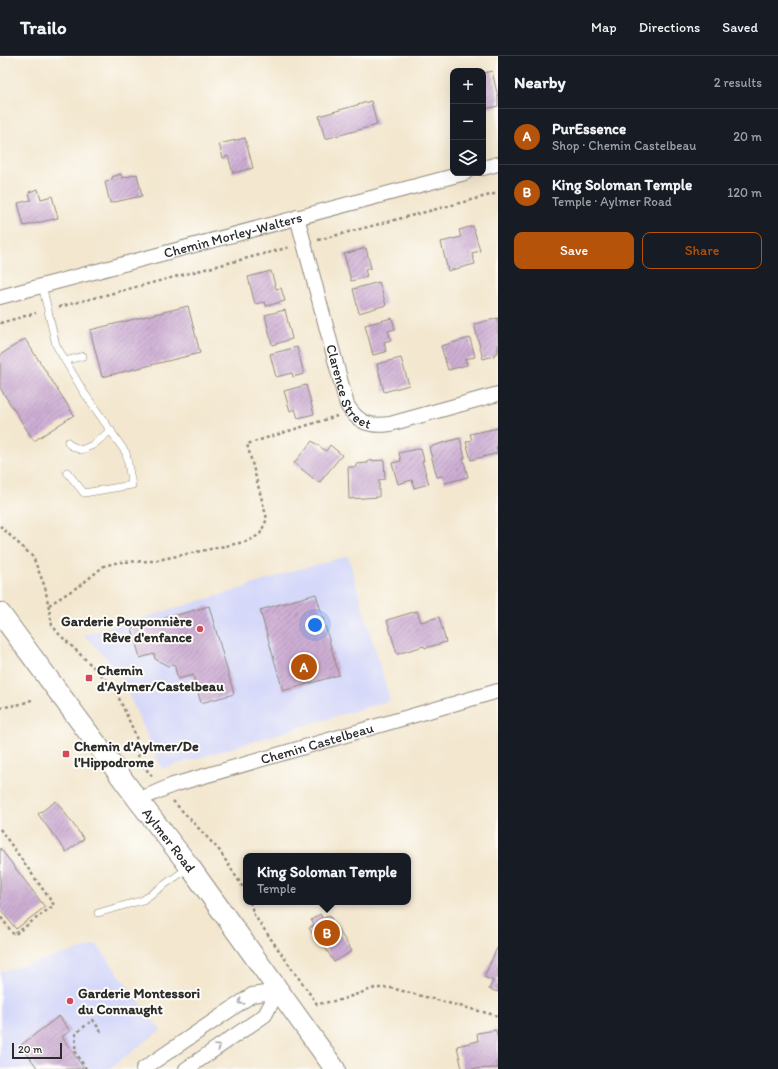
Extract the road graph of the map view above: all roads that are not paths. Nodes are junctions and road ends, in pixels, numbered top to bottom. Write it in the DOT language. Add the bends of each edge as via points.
graph roads {
  1 [pos="498,164"];
  2 [pos="486,167"];
  3 [pos="454,176"];
  4 [pos="297,217"];
  5 [pos="42,285"];
  6 [pos="0,296"];
  7 [pos="83,356"];
  8 [pos="65,361"];
  9 [pos="498,394"];
  10 [pos="111,430"];
  11 [pos="68,442"];
  12 [pos="67,472"];
  13 [pos="0,613"];
  14 [pos="498,691"];
  15 [pos="138,800"];
  16 [pos="190,867"];
  17 [pos="98,913"];
  18 [pos="278,991"];
  19 [pos="143,1069"];
  20 [pos="186,1069"];
  21 [pos="335,1069"];
  1 -- 2 [label="street"];
  3 -- 4 [label="street, Chemin Morley-Walters"];
  4 -- 5 [label="street, Chemin Morley-Walters"];
  4 -- 9 [label="street, Clarence Street" via="347,405 356,418 373,425 382,425"];
  5 -- 6 [label="street, Chemin Morley-Walters"];
  5 -- 8 [label="lane" via="56,345"];
  7 -- 8 [label="lane"];
  8 -- 10 [label="lane"];
  10 -- 11 [label="lane" via="93,445 81,450"];
  10 -- 12 [label="lane" via="126,453 132,485 84,493"];
  13 -- 15 [label="main road, Aylmer Road"];
  14 -- 15 [label="street, Chemin Castelbeau" via="173,785"];
  15 -- 16 [label="main road, Aylmer Road"];
  16 -- 17 [label="lane" via="143,900"];
  16 -- 18 [label="main road, Aylmer Road"];
  18 -- 19 [label="street, one-way" via="252,995"];
  20 -- 18 [label="street, one-way" via="266,1014"];
  18 -- 21 [label="main road, Aylmer Road"];
}
